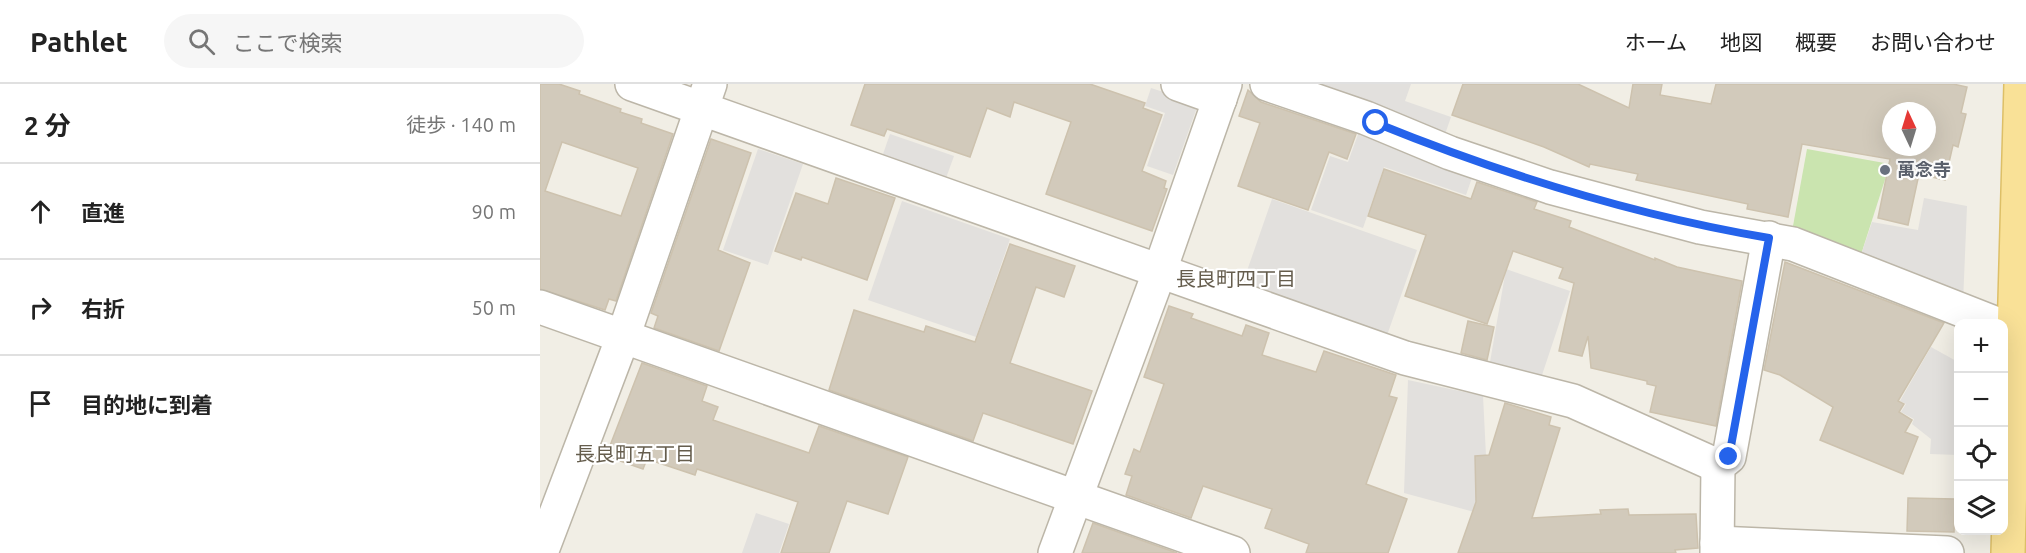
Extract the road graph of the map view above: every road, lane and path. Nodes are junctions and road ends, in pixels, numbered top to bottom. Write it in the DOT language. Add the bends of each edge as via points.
graph roads {
  1 [pos="632,84"];
  2 [pos="1178,84"];
  3 [pos="1267,84"];
  4 [pos="2021,84"];
  5 [pos="1223,91"];
  6 [pos="706,96"];
  7 [pos="1769,238"];
  8 [pos="1160,273"];
  9 [pos="540,307"];
  10 [pos="1985,319"];
  11 [pos="2006,319"];
  12 [pos="623,337"];
  13 [pos="2006,373"];
  14 [pos="1718,466"];
  15 [pos="1076,496"];
  16 [pos="1717,548"];
  17 [pos="541,553"];
  18 [pos="1055,553"];
  19 [pos="1233,553"];
  20 [pos="1947,553"];
  21 [pos="2008,553"];
  1 -- 6 [label="street"];
  2 -- 5 [label="street"];
  3 -- 7 [label="street" via="1550,187 1701,227"];
  4 -- 11 [label="main road"];
  5 -- 8 [label="street"];
  6 -- 8 [label="street"];
  6 -- 12 [label="street"];
  7 -- 10 [label="street"];
  7 -- 14 [label="street" via="1729,457"];
  8 -- 14 [label="street" via="1405,358 1573,401"];
  8 -- 15 [label="street"];
  9 -- 12 [label="street"];
  12 -- 15 [label="street"];
  12 -- 17 [label="street"];
  13 -- 21 [label="main road"];
  14 -- 16 [label="street"];
  15 -- 18 [label="street"];
  15 -- 19 [label="street"];
  16 -- 20 [label="street"];
}
